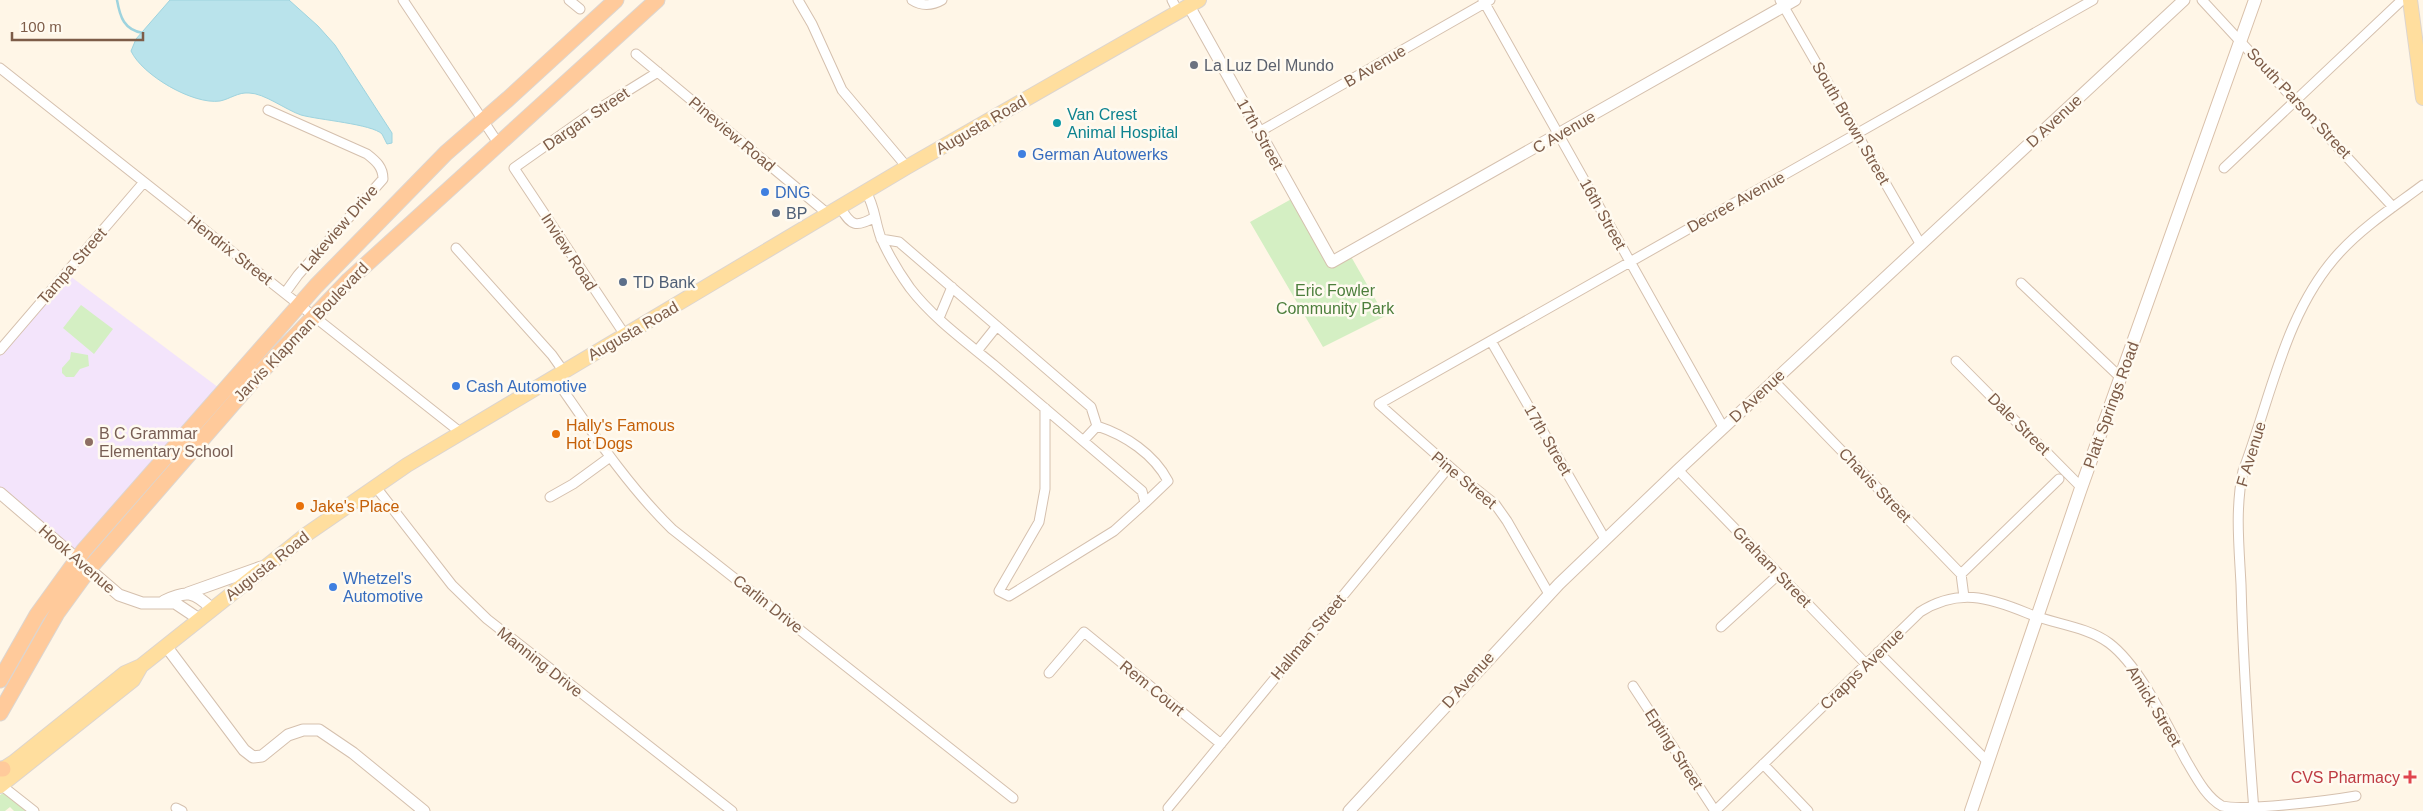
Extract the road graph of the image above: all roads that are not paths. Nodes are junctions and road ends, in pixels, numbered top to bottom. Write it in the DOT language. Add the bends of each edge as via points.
graph roads {
  1 [pos="403,0"];
  2 [pos="569,0"];
  3 [pos="616,0"];
  4 [pos="655,0"];
  5 [pos="798,0"];
  6 [pos="912,0"];
  7 [pos="942,0"];
  8 [pos="1795,0"];
  9 [pos="2093,0"];
  10 [pos="2184,0"];
  11 [pos="2202,0"];
  12 [pos="2255,0"];
  13 [pos="2402,0"];
  14 [pos="2410,0"];
  15 [pos="1486,1"];
  16 [pos="1782,3"];
  17 [pos="1185,5"];
  18 [pos="580,9"];
  19 [pos="2241,40"];
  20 [pos="636,54"];
  21 [pos="0,68"];
  22 [pos="658,72"];
  23 [pos="2423,98"];
  24 [pos="2296,99"];
  25 [pos="268,110"];
  26 [pos="483,121"];
  27 [pos="1259,132"];
  28 [pos="1857,134"];
  29 [pos="1559,135"];
  30 [pos="498,143"];
  31 [pos="907,167"];
  32 [pos="514,168"];
  33 [pos="2224,168"];
  34 [pos="144,182"];
  35 [pos="2423,185"];
  36 [pos="866,192"];
  37 [pos="2394,207"];
  38 [pos="834,211"];
  39 [pos="875,217"];
  40 [pos="881,239"];
  41 [pos="1921,245"];
  42 [pos="456,248"];
  43 [pos="1332,262"];
  44 [pos="1630,262"];
  45 [pos="2021,284"];
  46 [pos="952,287"];
  47 [pos="285,293"];
  48 [pos="300,305"];
  49 [pos="314,316"];
  50 [pos="939,318"];
  51 [pos="996,326"];
  52 [pos="625,335"];
  53 [pos="1492,341"];
  54 [pos="0,350"];
  55 [pos="977,351"];
  56 [pos="1956,361"];
  57 [pos="559,375"];
  58 [pos="2121,378"];
  59 [pos="1774,380"];
  60 [pos="1378,404"];
  61 [pos="1044,408"];
  62 [pos="1097,426"];
  63 [pos="1723,427"];
  64 [pos="460,432"];
  65 [pos="1083,442"];
  66 [pos="610,456"];
  67 [pos="1449,467"];
  68 [pos="1678,470"];
  69 [pos="2059,479"];
  70 [pos="375,486"];
  71 [pos="2081,487"];
  72 [pos="0,493"];
  73 [pos="550,497"];
  74 [pos="1145,503"];
  75 [pos="1605,539"];
  76 [pos="77,559"];
  77 [pos="272,563"];
  78 [pos="89,569"];
  79 [pos="1778,574"];
  80 [pos="1961,574"];
  81 [pos="188,593"];
  82 [pos="1549,594"];
  83 [pos="1964,597"];
  84 [pos="164,602"];
  85 [pos="212,609"];
  86 [pos="2036,617"];
  87 [pos="198,619"];
  88 [pos="1721,627"];
  89 [pos="166,646"];
  90 [pos="1878,652"];
  91 [pos="1866,664"];
  92 [pos="141,666"];
  93 [pos="1049,673"];
  94 [pos="0,680"];
  95 [pos="1633,686"];
  96 [pos="0,713"];
  97 [pos="1220,744"];
  98 [pos="1987,761"];
  99 [pos="1763,764"];
  100 [pos="1,769"];
  101 [pos="0,785"];
  102 [pos="2356,796"];
  103 [pos="1014,798"];
  104 [pos="1168,808"];
  105 [pos="34,811"];
  106 [pos="424,811"];
  107 [pos="732,811"];
  108 [pos="1349,811"];
  109 [pos="1715,811"];
  110 [pos="1808,811"];
  111 [pos="1971,811"];
  112 [pos="2254,811"];
  1 -- 26 [label="street"];
  2 -- 18 [label="street"];
  3 -- 26 [label="highway, Jarvis Klapman Boulevard"];
  4 -- 30 [label="highway, Jarvis Klapman Boulevard"];
  5 -- 31 [label="street" via="842,90"];
  6 -- 7 [label="street" via="923,5"];
  8 -- 16 [label="street, C Avenue"];
  9 -- 28 [label="street, Decree Avenue"];
  10 -- 41 [label="street, D Avenue"];
  11 -- 19 [label="street, South Parson Street"];
  12 -- 19 [label="main road, Platt Springs Road"];
  13 -- 24 [label="street"];
  14 -- 23 [label="main road"];
  15 -- 27 [label="street, B Avenue"];
  15 -- 29 [label="street, 16th Street"];
  16 -- 28 [label="street, South Brown Street"];
  16 -- 29 [label="street, C Avenue"];
  17 -- 27 [label="street, 17th Street"];
  17 -- 31 [label="main road, Augusta Road"];
  19 -- 24 [label="street, South Parson Street"];
  19 -- 58 [label="main road, Platt Springs Road"];
  20 -- 22 [label="street, Pineview Road"];
  21 -- 34 [label="street, Hendrix Street"];
  22 -- 32 [label="street, Dargan Street"];
  22 -- 38 [label="street, Pineview Road"];
  24 -- 33 [label="street"];
  24 -- 37 [label="street, South Parson Street"];
  25 -- 47 [label="street, Lakeview Drive" via="367,154 383,172 383,179"];
  26 -- 30 [label="street"];
  26 -- 48 [label="highway, Jarvis Klapman Boulevard" via="421,176"];
  27 -- 43 [label="street, 17th Street"];
  28 -- 41 [label="street, South Brown Street"];
  28 -- 44 [label="street, Decree Avenue"];
  29 -- 43 [label="street, C Avenue"];
  29 -- 44 [label="street, 16th Street"];
  30 -- 49 [label="highway, Jarvis Klapman Boulevard"];
  31 -- 36 [label="main road, Augusta Road"];
  32 -- 52 [label="street, Inview Road"];
  34 -- 47 [label="street, Hendrix Street"];
  34 -- 54 [label="street, Tampa Street"];
  35 -- 37 [label="street, F Avenue"];
  36 -- 38 [label="main road, Augusta Road"];
  36 -- 39 [label="street"];
  37 -- 112 [label="street, F Avenue" via="2340,252 2308,297 2281,361 2243,471 2238,551"];
  38 -- 39 [label="street, Pineview Road" via="855,224"];
  38 -- 52 [label="main road, Augusta Road"];
  39 -- 40 [label="street"];
  40 -- 46 [label="street" via="899,242"];
  40 -- 50 [label="street" via="909,287"];
  41 -- 59 [label="street, D Avenue"];
  42 -- 57 [label="street" via="552,355"];
  44 -- 53 [label="street, Decree Avenue"];
  44 -- 63 [label="street, 16th Street"];
  45 -- 58 [label="street"];
  46 -- 50 [label="street"];
  46 -- 51 [label="street"];
  47 -- 48 [label="street, Hendrix Street"];
  48 -- 49 [label="street, Hendrix Street"];
  48 -- 76 [label="highway, Jarvis Klapman Boulevard"];
  49 -- 64 [label="street, Hendrix Street"];
  49 -- 78 [label="highway, Jarvis Klapman Boulevard" via="247,386"];
  50 -- 55 [label="street"];
  51 -- 55 [label="street"];
  51 -- 62 [label="street" via="1091,407"];
  52 -- 57 [label="main road, Augusta Road"];
  53 -- 60 [label="street, Decree Avenue"];
  53 -- 75 [label="street, 17th Street"];
  55 -- 61 [label="street"];
  56 -- 71 [label="street, Dale Street"];
  57 -- 64 [label="main road, Augusta Road"];
  57 -- 66 [label="street, Carlin Drive"];
  58 -- 71 [label="main road, Platt Springs Road"];
  59 -- 63 [label="street, D Avenue"];
  59 -- 80 [label="street, Chavis Street"];
  60 -- 67 [label="street, Pine Street"];
  61 -- 65 [label="street"];
  61 -- 74 [label="street" via="1045,489 1039,522 998,591 1009,596 1018,591 1114,531"];
  62 -- 65 [label="street"];
  62 -- 74 [label="street" via="1112,430 1135,444 1162,470 1168,481"];
  63 -- 68 [label="street, D Avenue"];
  64 -- 70 [label="main road, Augusta Road"];
  65 -- 74 [label="street" via="1142,491"];
  66 -- 73 [label="street"];
  66 -- 103 [label="street, Carlin Drive" via="648,505 672,529"];
  67 -- 82 [label="street, Pine Street" via="1502,512"];
  67 -- 97 [label="street, Hallman Street"];
  68 -- 75 [label="street, D Avenue"];
  68 -- 79 [label="street, Graham Street"];
  69 -- 80 [label="street"];
  70 -- 77 [label="main road, Augusta Road"];
  70 -- 107 [label="street, Manning Drive" via="452,585 487,619"];
  71 -- 86 [label="main road, Platt Springs Road"];
  72 -- 76 [label="street, Hook Avenue"];
  75 -- 82 [label="street, D Avenue"];
  76 -- 78 [label="street, Hook Avenue"];
  76 -- 94 [label="highway, Jarvis Klapman Boulevard" via="37,615"];
  77 -- 81 [label="street, Hook Avenue"];
  77 -- 85 [label="main road, Augusta Road"];
  78 -- 84 [label="street, Hook Avenue" via="126,599 142,603"];
  78 -- 96 [label="highway, Jarvis Klapman Boulevard" via="57,613"];
  79 -- 88 [label="street"];
  79 -- 91 [label="street, Graham Street"];
  80 -- 83 [label="street"];
  81 -- 84 [label="street, Hook Avenue"];
  81 -- 85 [label="street" via="199,597"];
  82 -- 108 [label="street, D Avenue"];
  83 -- 86 [label="street, Crapps Avenue" via="2001,602"];
  83 -- 90 [label="street, Crapps Avenue" via="1940,601 1920,612"];
  84 -- 87 [label="street, Hook Avenue" via="180,605"];
  85 -- 87 [label="main road, Augusta Road"];
  86 -- 98 [label="main road, Platt Springs Road"];
  86 -- 112 [label="street, Amick Street" via="2096,636 2118,650 2140,678 2207,792 2222,806"];
  87 -- 89 [label="main road, Augusta Road"];
  89 -- 92 [label="main road, Augusta Road"];
  89 -- 106 [label="street" via="244,750 253,757 262,756 288,735 303,730 319,730 353,753"];
  90 -- 91 [label="street, Crapps Avenue"];
  90 -- 98 [label="street"];
  91 -- 99 [label="street, Crapps Avenue"];
  92 -- 100 [label="main road, Augusta Road" via="126,673"];
  92 -- 101 [label="main road, Augusta Road" via="133,680"];
  93 -- 97 [label="street, Rem Court" via="1084,632"];
  95 -- 109 [label="street, Epting Street"];
  97 -- 104 [label="street, Hallman Street"];
  98 -- 111 [label="main road, Platt Springs Road"];
  99 -- 109 [label="street, Crapps Avenue"];
  99 -- 110 [label="street"];
  101 -- 105 [label="street"];
  102 -- 112 [label="street, Amick Street"];
}
